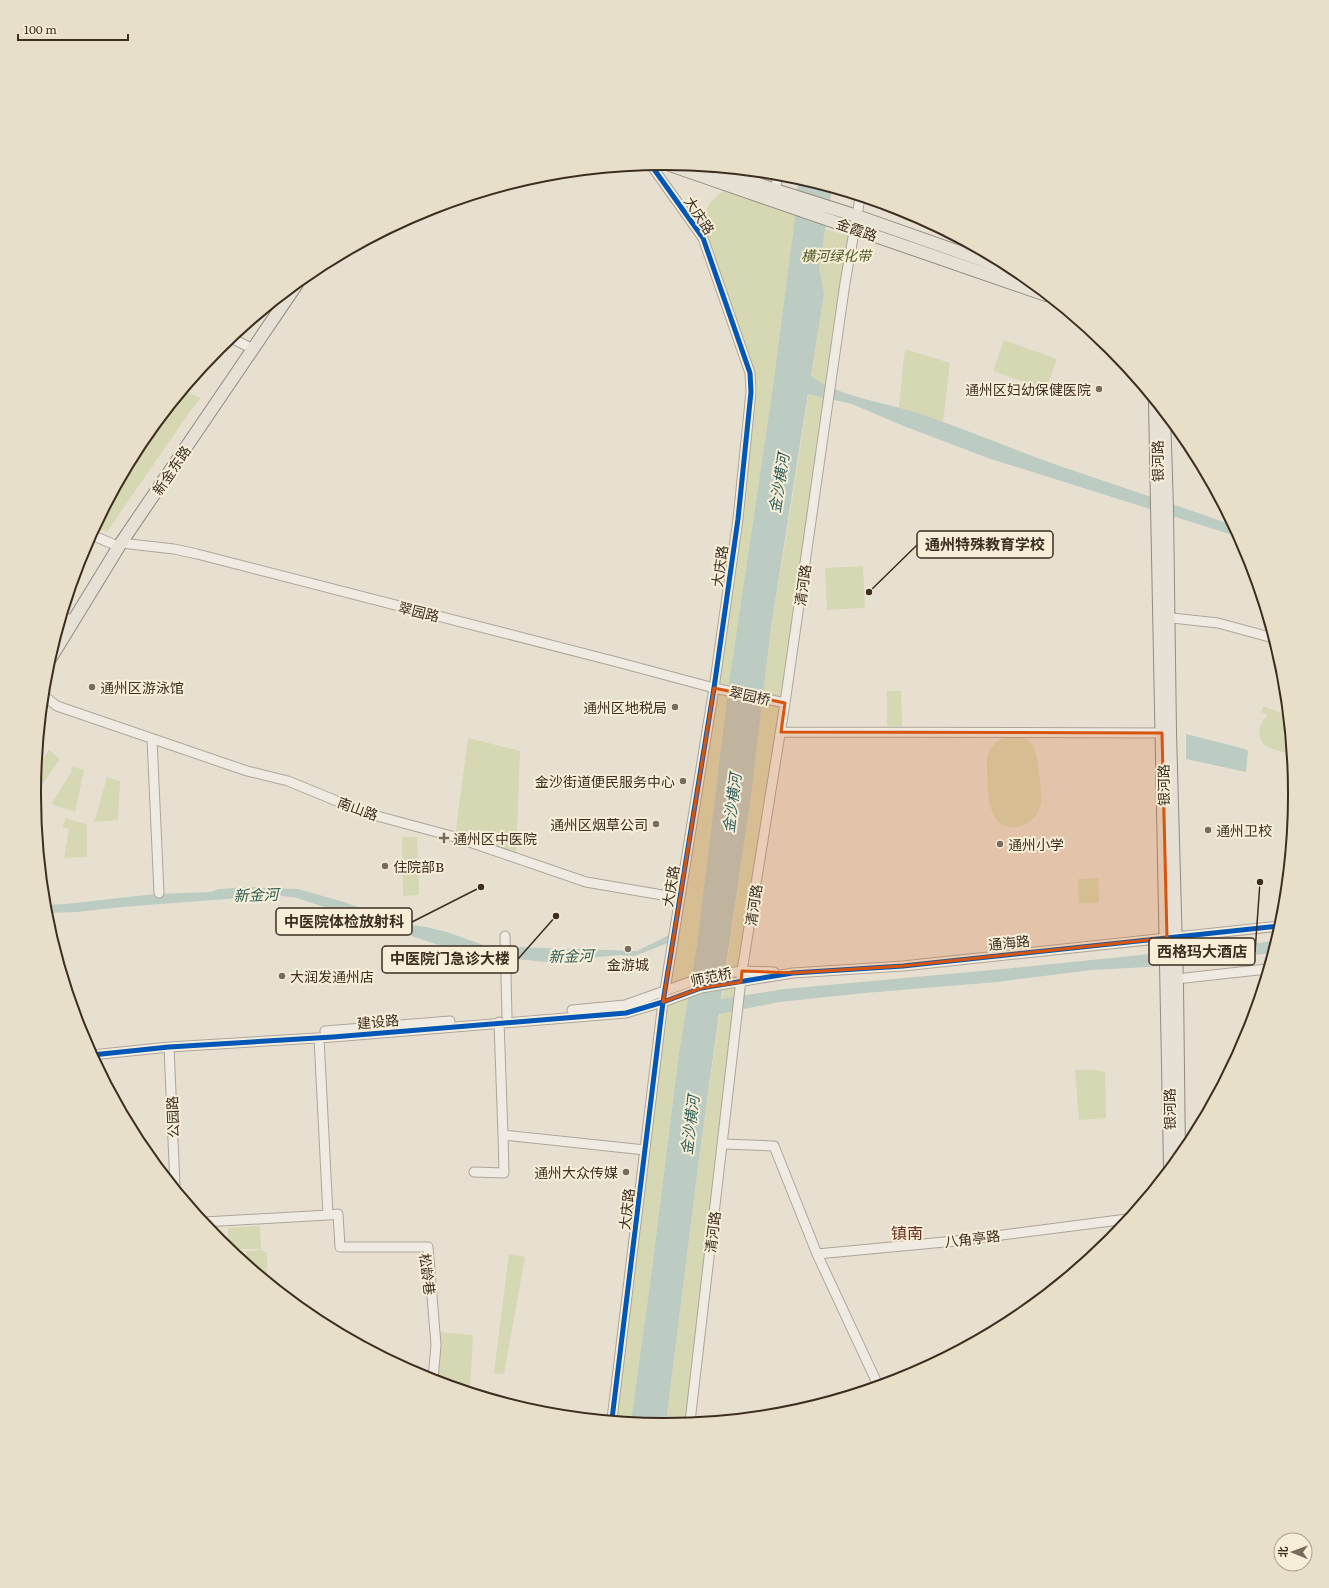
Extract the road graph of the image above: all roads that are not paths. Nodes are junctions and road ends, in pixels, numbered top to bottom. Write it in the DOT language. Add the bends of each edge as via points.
graph roads {
  1 [pos="655,170"];
  2 [pos="691,171"];
  3 [pos="733,175"];
  4 [pos="777,181"];
  5 [pos="775,190"];
  6 [pos="791,202"];
  7 [pos="859,202"];
  8 [pos="856,222"];
  9 [pos="994,265"];
  10 [pos="1029,288"];
  11 [pos="287,298"];
  12 [pos="275,307"];
  13 [pos="237,341"];
  14 [pos="250,348"];
  15 [pos="1156,411"];
  16 [pos="1164,421"];
  17 [pos="96,537"];
  18 [pos="118,544"];
  19 [pos="1164,618"];
  20 [pos="68,619"];
  21 [pos="63,631"];
  22 [pos="1268,637"];
  23 [pos="714,688"];
  24 [pos="48,699"];
  25 [pos="785,703"];
  26 [pos="781,732"];
  27 [pos="1166,733"];
  28 [pos="152,739"];
  29 [pos="159,893"];
  30 [pos="680,898"];
  31 [pos="1274,927"];
  32 [pos="1171,938"];
  33 [pos="506,940"];
  34 [pos="1262,970"];
  35 [pos="742,971"];
  36 [pos="793,973"];
  37 [pos="741,982"];
  38 [pos="1174,983"];
  39 [pos="665,992"];
  40 [pos="663,1002"];
  41 [pos="507,1016"];
  42 [pos="499,1022"];
  43 [pos="319,1038"];
  44 [pos="169,1047"];
  45 [pos="96,1049"];
  46 [pos="98,1054"];
  47 [pos="503,1135"];
  48 [pos="722,1144"];
  49 [pos="1179,1146"];
  50 [pos="645,1150"];
  51 [pos="1170,1158"];
  52 [pos="474,1172"];
  53 [pos="175,1180"];
  54 [pos="328,1214"];
  55 [pos="1119,1220"];
  56 [pos="211,1222"];
  57 [pos="817,1254"];
  58 [pos="434,1373"];
  59 [pos="876,1380"];
  60 [pos="613,1415"];
  61 [pos="691,1417"];
  1 -- 23 [label="street, 大庆路" via="703,238 750,373 751,392 739,511"];
  2 -- 6 [label="main road, 金霞路"];
  3 -- 5 [label="main road, 金霞路"];
  4 -- 5 [label="street"];
  5 -- 6 [label="main road, 金霞路"];
  6 -- 8 [label="main road, 金霞路"];
  7 -- 8 [label="street, 清河路"];
  8 -- 9 [label="main road, 金霞路"];
  8 -- 10 [label="main road, 金霞路"];
  8 -- 25 [label="street, 清河路"];
  11 -- 14 [label="main road, 新金东路"];
  12 -- 14 [label="main road, 新金东路"];
  13 -- 14 [label="street"];
  14 -- 18 [label="main road, 新金东路"];
  15 -- 19 [label="main road, 银河路"];
  16 -- 19 [label="main road, 银河路"];
  17 -- 18 [label="street, 翠园路"];
  18 -- 20 [label="main road, 新金东路"];
  18 -- 23 [label="street, 翠园路" via="174,549 197,554"];
  19 -- 22 [label="street" via="1218,623"];
  19 -- 27 [label="main road, 银河路"];
  20 -- 21 [label="main road, 新金东路"];
  23 -- 25 [label="street, 翠园桥"];
  23 -- 30 [label="street, 大庆路"];
  24 -- 28 [label="street, 南山路" via="57,706"];
  25 -- 26 [label="street, 清河路"];
  26 -- 27 [label="street"];
  26 -- 35 [label="street, 清河路"];
  27 -- 32 [label="main road, 银河路"];
  28 -- 29 [label="street"];
  28 -- 30 [label="street, 南山路" via="247,771 288,781 366,813 455,837 586,882"];
  30 -- 39 [label="street, 大庆路"];
  31 -- 32 [label="street, 通海路"];
  32 -- 36 [label="street, 通海路" via="903,966"];
  32 -- 38 [label="main road, 银河路"];
  33 -- 41 [label="street"];
  34 -- 38 [label="street"];
  35 -- 36 [label="street, 通海路"];
  35 -- 37 [label="street, 清河路"];
  35 -- 39 [label="street, 师范桥" via="707,976"];
  36 -- 37 [label="street, 通海路"];
  37 -- 40 [label="street, 师范桥" via="701,988"];
  37 -- 48 [label="street, 清河路"];
  38 -- 49 [label="main road, 银河路"];
  38 -- 51 [label="main road, 银河路"];
  39 -- 40 [label="street, 大庆路"];
  39 -- 41 [label="street, 建设路" via="625,1005"];
  40 -- 42 [label="street, 建设路" via="626,1013"];
  40 -- 50 [label="street, 大庆路"];
  41 -- 45 [label="street, 建设路"];
  42 -- 43 [label="street, 建设路"];
  42 -- 47 [label="street"];
  43 -- 44 [label="street, 建设路"];
  43 -- 54 [label="street"];
  44 -- 46 [label="street, 建设路"];
  44 -- 53 [label="street, 公园路"];
  47 -- 50 [label="street"];
  47 -- 52 [label="street" via="504,1173"];
  48 -- 57 [label="street" via="774,1146"];
  48 -- 61 [label="street, 清河路"];
  50 -- 60 [label="street, 大庆路"];
  54 -- 56 [label="street"];
  54 -- 58 [label="street, 松龄巷" via="338,1214 340,1247 428,1247 436,1345"];
  55 -- 57 [label="street, 八角亭路"];
  57 -- 59 [label="street"];
}
